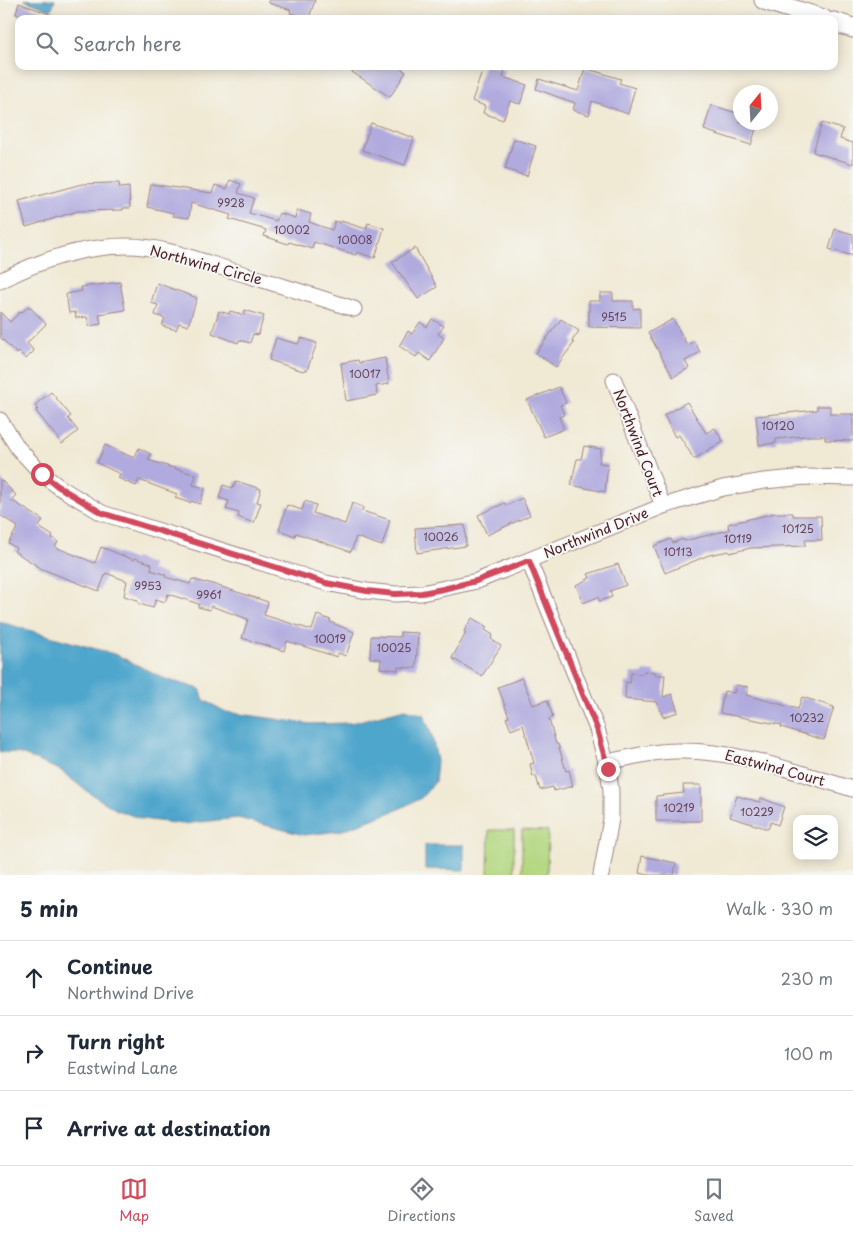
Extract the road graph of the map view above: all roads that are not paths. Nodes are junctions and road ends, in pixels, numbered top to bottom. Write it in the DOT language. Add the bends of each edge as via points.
graph roads {
  1 [pos="764,0"];
  2 [pos="811,15"];
  3 [pos="838,23"];
  4 [pos="853,28"];
  5 [pos="0,281"];
  6 [pos="354,309"];
  7 [pos="614,380"];
  8 [pos="0,420"];
  9 [pos="853,478"];
  10 [pos="663,506"];
  11 [pos="529,561"];
  12 [pos="607,762"];
  13 [pos="853,790"];
  14 [pos="601,875"];
  1 -- 2 [label="main road"];
  3 -- 4 [label="main road"];
  5 -- 6 [label="street, Northwind Circle" via="58,255 134,246 178,254"];
  7 -- 10 [label="street, Northwind Court"];
  8 -- 11 [label="street, Northwind Drive" via="18,448 42,474 102,513 326,583 395,594 422,593 476,581"];
  9 -- 10 [label="street, Northwind Drive" via="764,480"];
  10 -- 11 [label="street, Northwind Drive"];
  11 -- 12 [label="street" via="597,729"];
  12 -- 13 [label="street, Eastwind Court" via="673,751 715,752 750,759"];
  12 -- 14 [label="street" via="611,812"];
}
